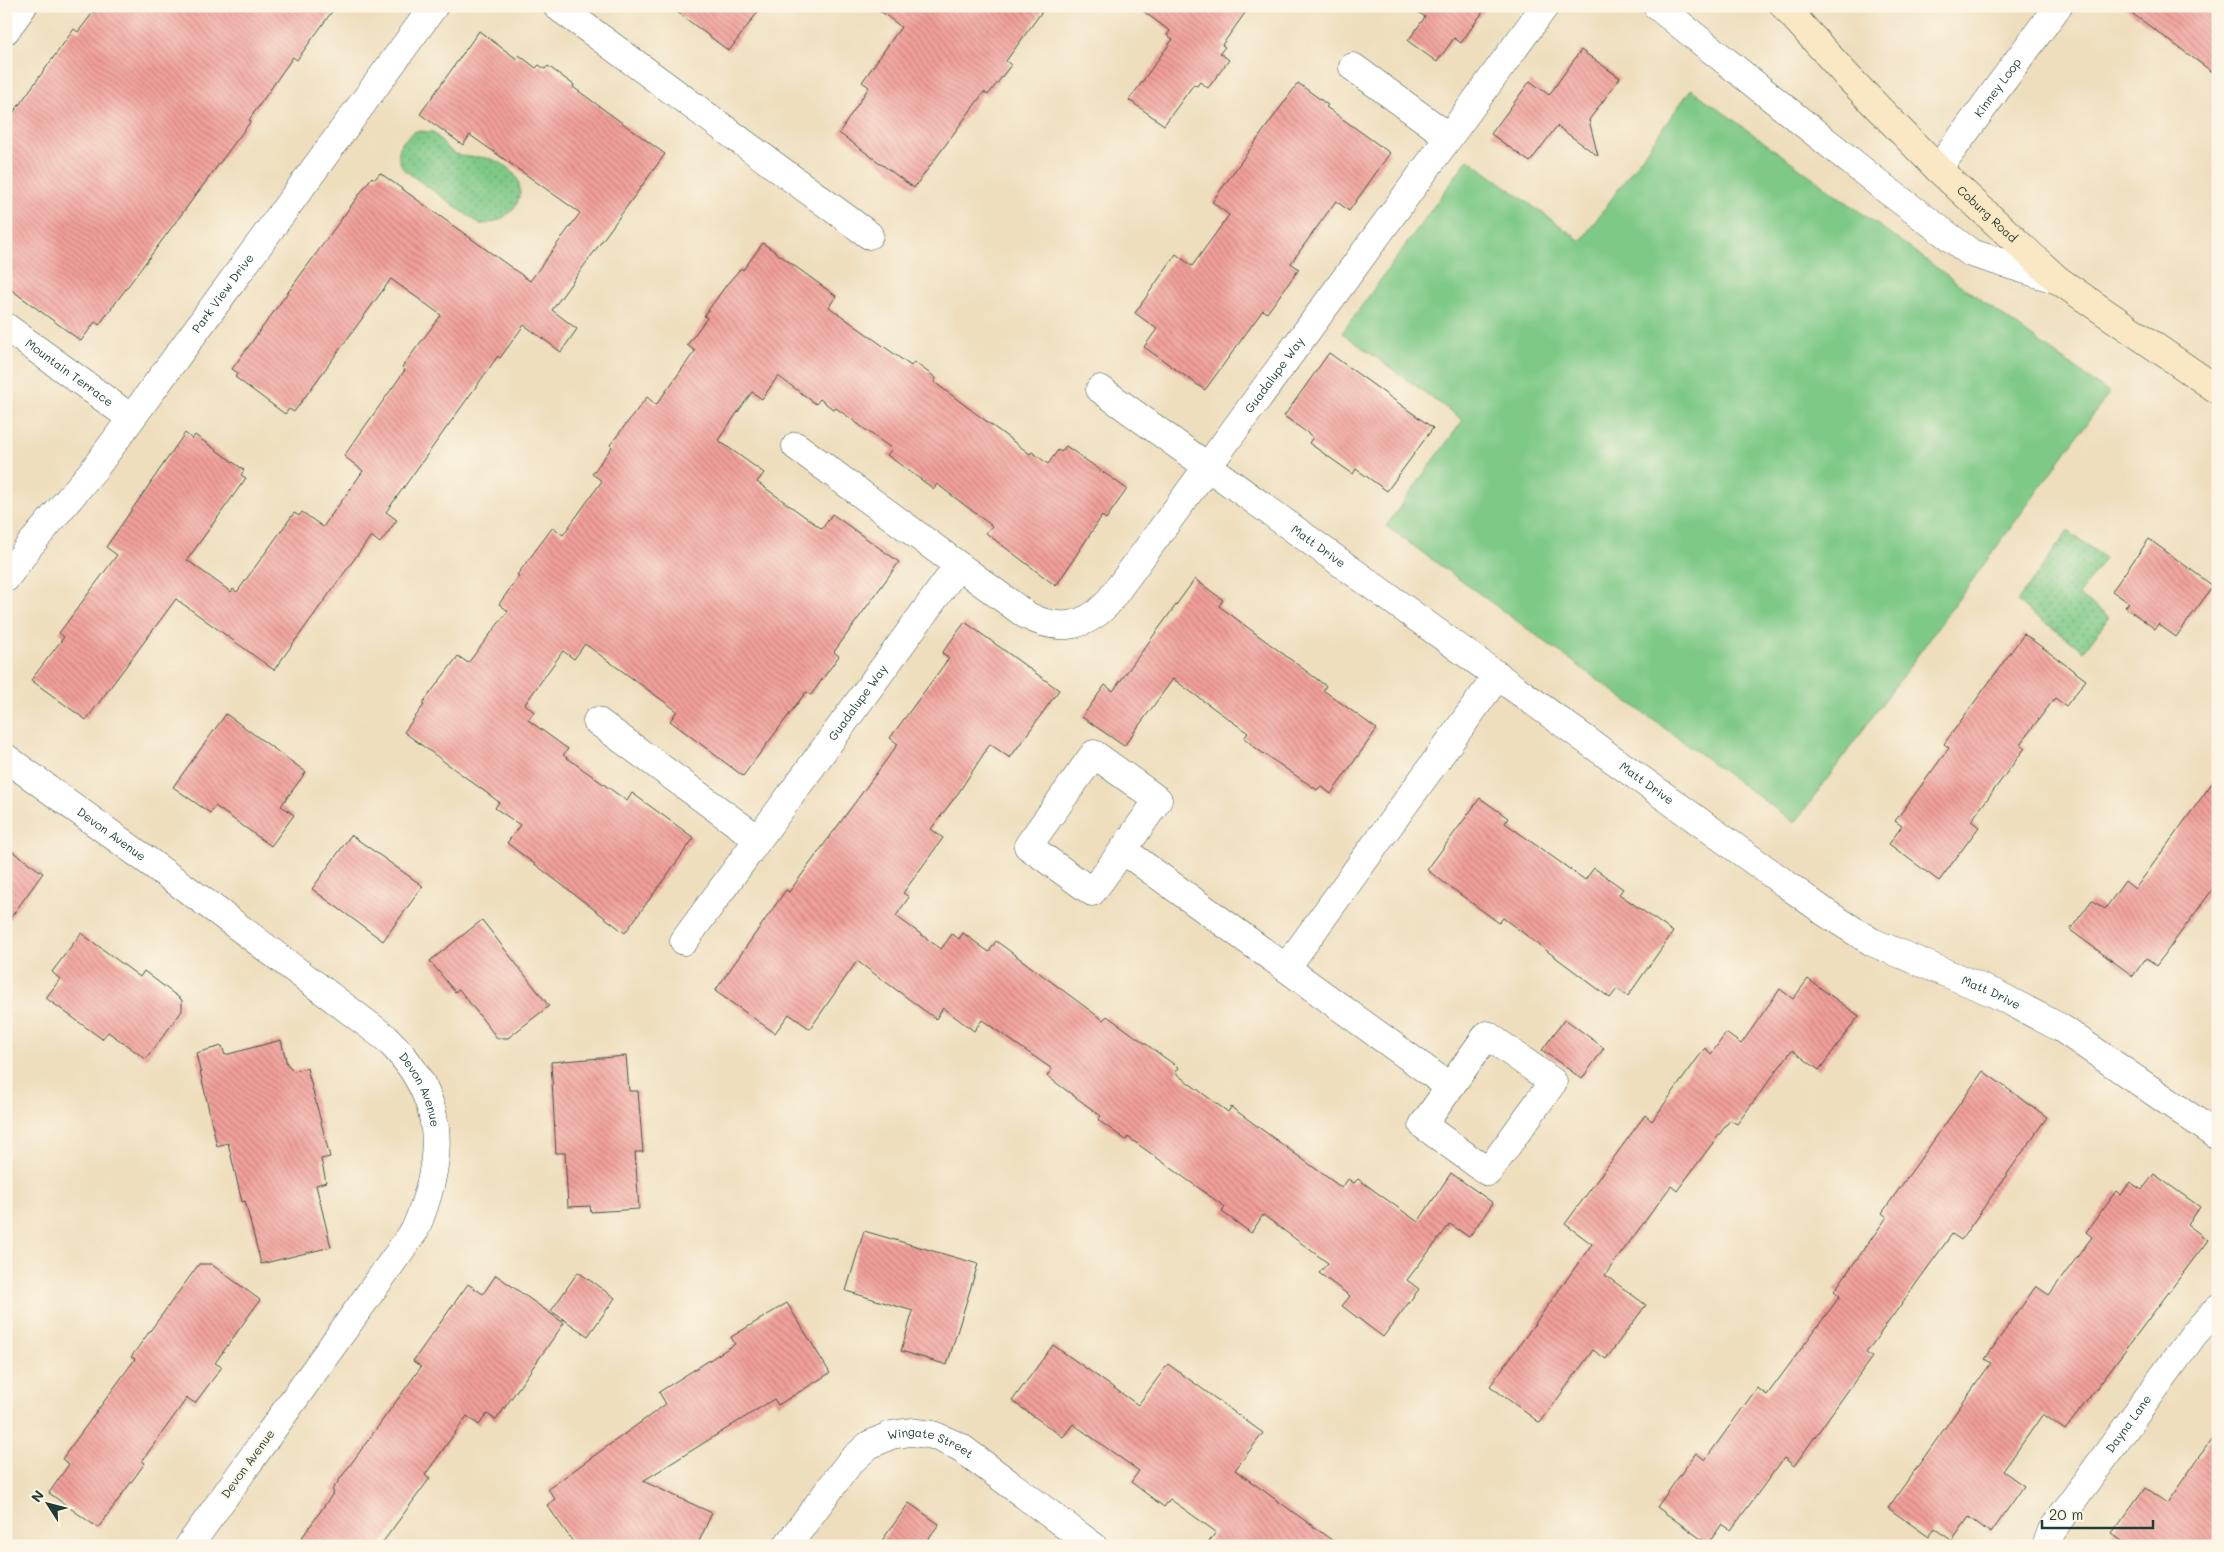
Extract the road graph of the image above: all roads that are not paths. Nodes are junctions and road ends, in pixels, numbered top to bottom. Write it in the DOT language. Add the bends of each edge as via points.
graph roads {
  1 [pos="23,6"];
  2 [pos="434,6"];
  3 [pos="557,6"];
  4 [pos="1545,6"];
  5 [pos="1656,6"];
  6 [pos="1784,6"];
  7 [pos="2058,6"];
  8 [pos="6,30"];
  9 [pos="1353,67"];
  10 [pos="1449,137"];
  11 [pos="1938,169"];
  12 [pos="868,235"];
  13 [pos="2058,280"];
  14 [pos="6,327"];
  15 [pos="1100,389"];
  16 [pos="2218,390"];
  17 [pos="131,418"];
  18 [pos="796,446"];
  19 [pos="1207,468"];
  20 [pos="958,566"];
  21 [pos="6,578"];
  22 [pos="1498,675"];
  23 [pos="597,721"];
  24 [pos="6,758"];
  25 [pos="758,839"];
  26 [pos="1123,850"];
  27 [pos="684,941"];
  28 [pos="1286,968"];
  29 [pos="1450,1087"];
  30 [pos="2218,1136"];
  31 [pos="2218,1308"];
  32 [pos="189,1546"];
  33 [pos="787,1546"];
  34 [pos="1093,1546"];
  35 [pos="2046,1546"];
  1 -- 8 [label="street"];
  2 -- 17 [label="street, Park View Drive"];
  3 -- 12 [label="street"];
  4 -- 10 [label="street, Guadalupe Way"];
  5 -- 13 [label="street" via="1883,187 1972,253"];
  6 -- 11 [label="main road, Coburg Road"];
  7 -- 11 [label="street, Kinney Loop"];
  9 -- 10 [label="street"];
  10 -- 19 [label="street, Guadalupe Way"];
  11 -- 13 [label="main road, Coburg Road"];
  13 -- 16 [label="main road, Coburg Road"];
  14 -- 17 [label="street, Mountain Terrace"];
  15 -- 19 [label="street, Matt Drive"];
  17 -- 21 [label="street, Park View Drive"];
  18 -- 20 [label="street, Guadalupe Way"];
  19 -- 20 [label="street, Guadalupe Way" via="1107,604 1097,614 1074,626 1061,627 1036,621"];
  19 -- 22 [label="street, Matt Drive"];
  20 -- 25 [label="street, Guadalupe Way"];
  22 -- 28 [label="street"];
  22 -- 30 [label="street, Matt Drive" via="1850,929 1912,960 1996,994 2061,1028"];
  23 -- 25 [label="street"];
  24 -- 32 [label="street, Devon Avenue" via="386,1038 417,1074 433,1114 436,1165 429,1196 415,1230"];
  25 -- 27 [label="street, Guadalupe Way"];
  26 -- 26 [label="street" via="1158,800 1094,754 1028,846 1092,892"];
  26 -- 28 [label="street"];
  28 -- 29 [label="street"];
  29 -- 29 [label="street" via="1423,1125 1488,1172 1553,1082 1487,1035"];
  31 -- 35 [label="street, Dayna Lane" via="2194,1334 2064,1513"];
  33 -- 34 [label="street, Wingate Street" via="850,1462 869,1445 891,1435 911,1432 933,1434 960,1447"];
}
